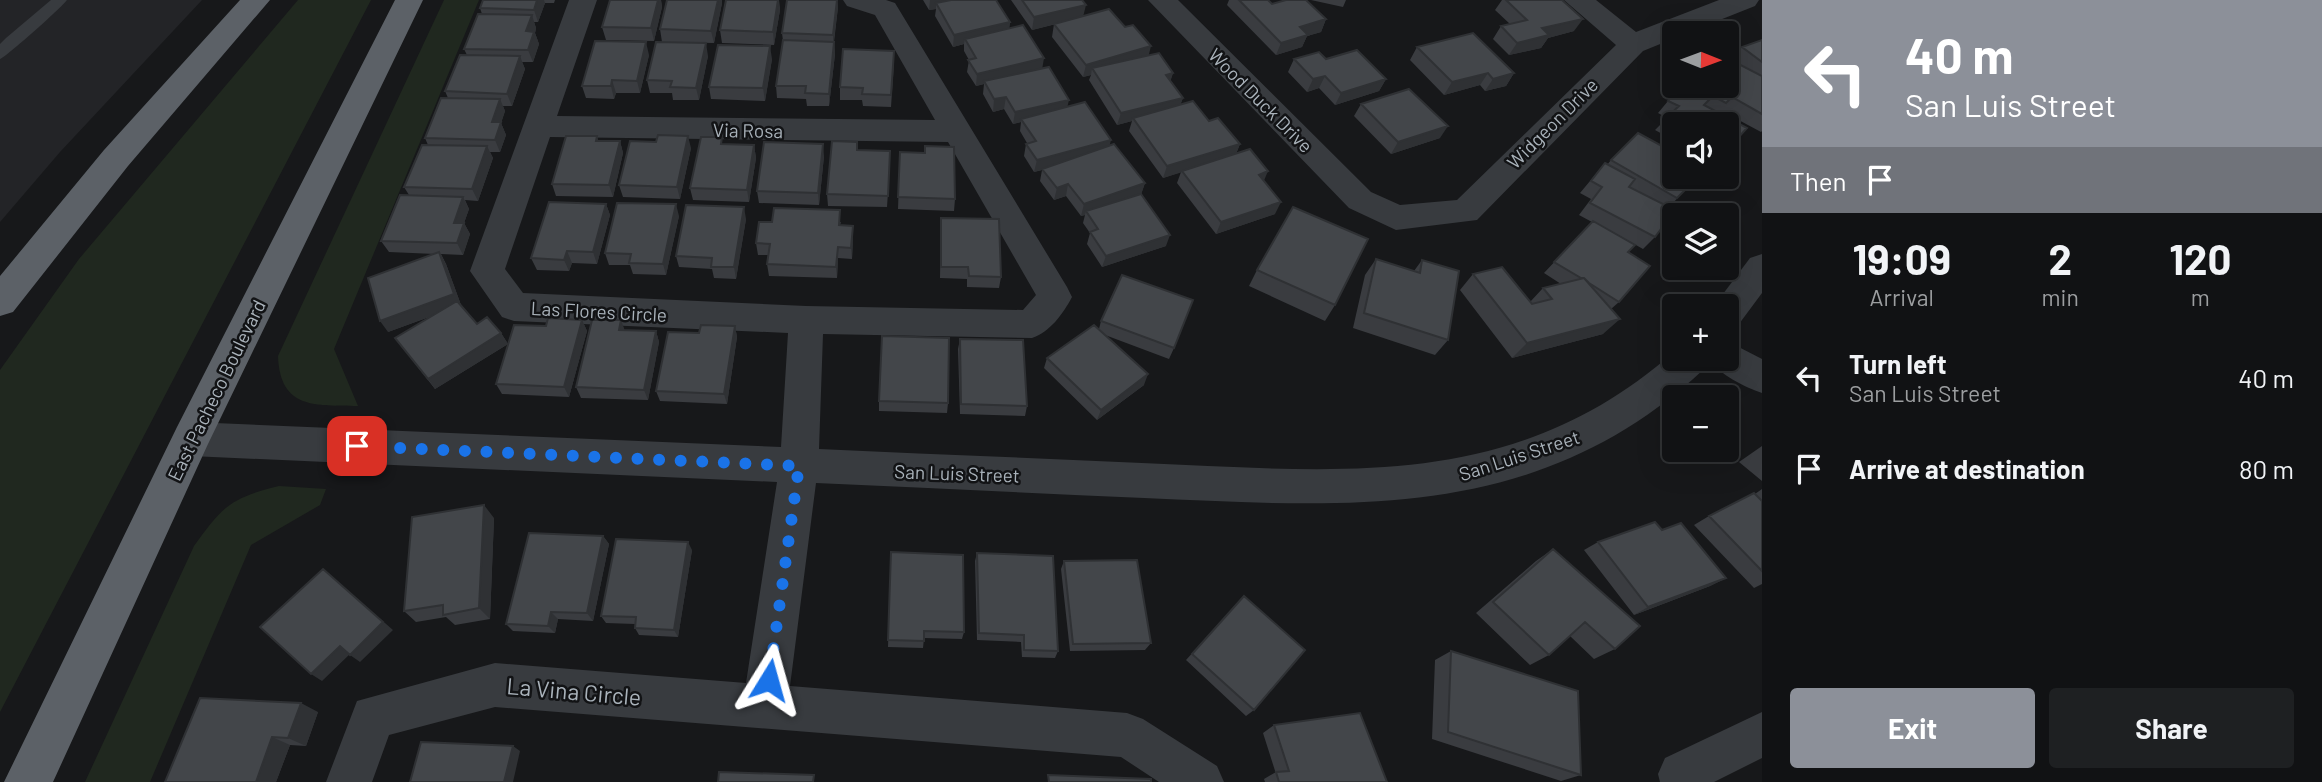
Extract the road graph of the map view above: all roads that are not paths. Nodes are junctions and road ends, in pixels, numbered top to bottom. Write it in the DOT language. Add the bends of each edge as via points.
graph roads {
  1 [pos="60,0"];
  2 [pos="256,0"];
  3 [pos="409,0"];
  4 [pos="583,0"];
  5 [pos="857,0"];
  6 [pos="1162,0"];
  7 [pos="1578,0"];
  8 [pos="1745,0"];
  9 [pos="1633,44"];
  10 [pos="0,54"];
  11 [pos="539,126"];
  12 [pos="958,131"];
  13 [pos="1360,200"];
  14 [pos="1762,267"];
  15 [pos="1739,298"];
  16 [pos="0,302"];
  17 [pos="806,320"];
  18 [pos="1739,364"];
  19 [pos="1678,371"];
  20 [pos="1762,378"];
  21 [pos="191,439"];
  22 [pos="799,466"];
  23 [pos="765,706"];
  24 [pos="1762,734"];
  25 [pos="1682,778"];
  26 [pos="28,782"];
  27 [pos="349,782"];
  28 [pos="1201,782"];
  1 -- 10 [label="lane"];
  2 -- 16 [label="highway" via="116,158"];
  3 -- 21 [label="highway, East Pacheco Boulevard"];
  4 -- 11 [label="street, Las Flores Circle"];
  5 -- 12 [label="street, Las Flores Circle" via="885,9"];
  6 -- 13 [label="street, Wood Duck Drive"];
  7 -- 9 [label="street"];
  8 -- 9 [label="street, Widgeon Drive"];
  9 -- 13 [label="street, Widgeon Drive" via="1465,211 1396,218"];
  11 -- 12 [label="street, Via Rosa"];
  11 -- 17 [label="street, Las Flores Circle" via="487,271 514,307"];
  12 -- 17 [label="street, Las Flores Circle" via="1055,297 1032,324"];
  14 -- 15 [label="street"];
  17 -- 22 [label="street"];
  18 -- 20 [label="street"];
  19 -- 22 [label="street, San Luis Street" via="1639,402 1567,444 1478,472 1426,481 1297,487"];
  21 -- 22 [label="street, San Luis Street"];
  21 -- 26 [label="highway, East Pacheco Boulevard"];
  22 -- 23 [label="street"];
  23 -- 27 [label="street, La Vina Circle" via="495,685 373,716"];
  23 -- 28 [label="street, La Vina Circle" via="1128,735"];
  24 -- 25 [label="street"];
}
